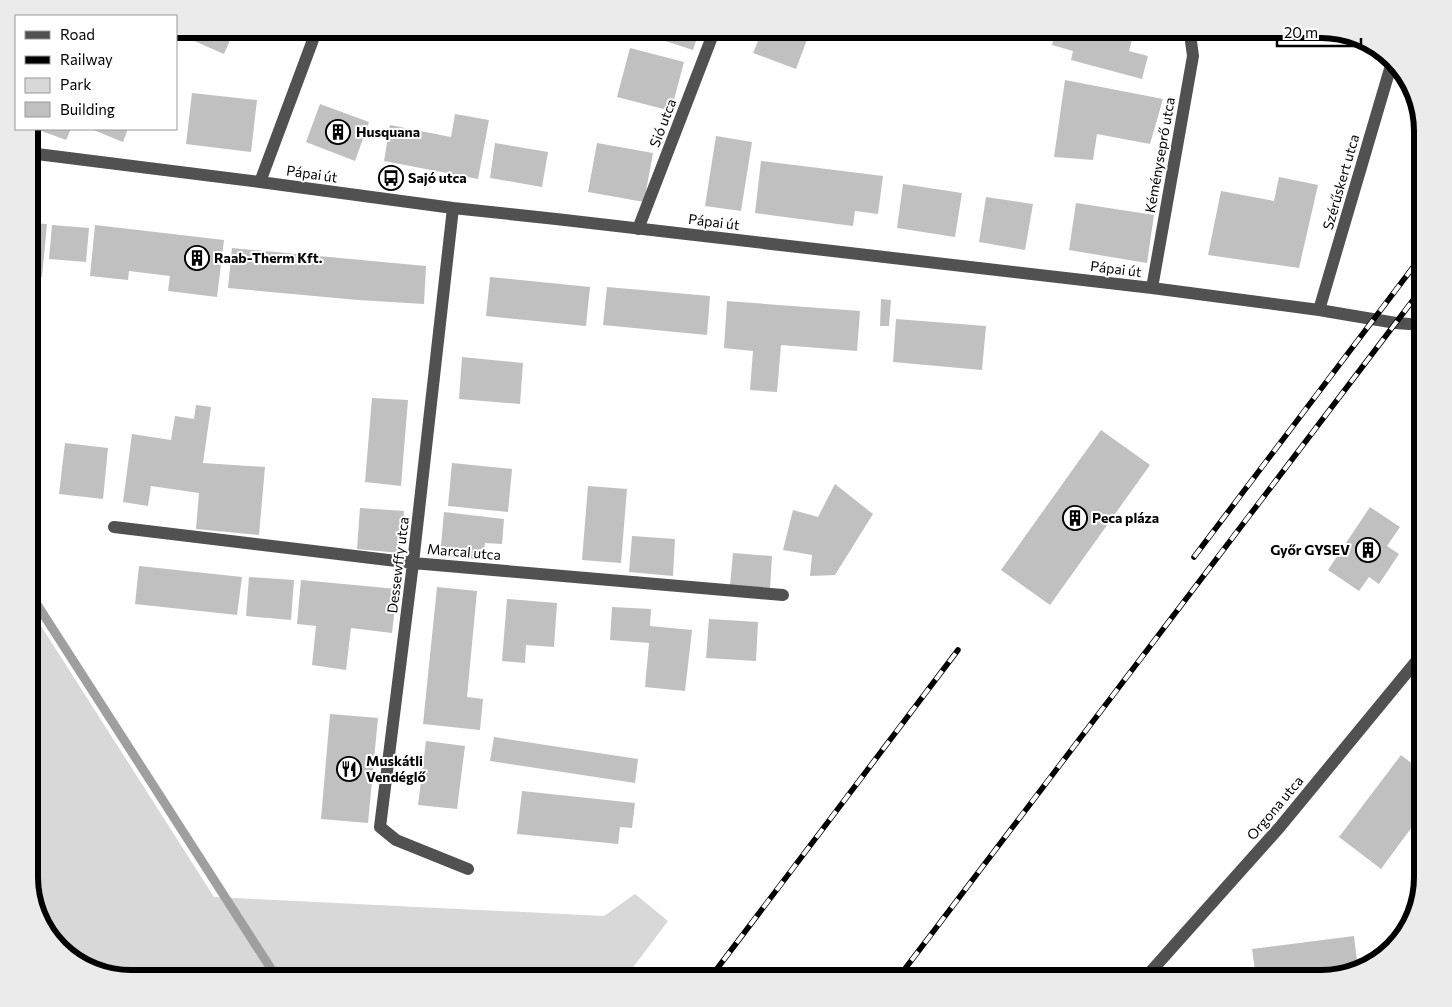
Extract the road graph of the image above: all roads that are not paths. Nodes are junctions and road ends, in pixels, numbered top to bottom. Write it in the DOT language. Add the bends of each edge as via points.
graph roads {
  1 [pos="314,38"];
  2 [pos="712,38"];
  3 [pos="1191,38"];
  4 [pos="1390,68"];
  5 [pos="38,154"];
  6 [pos="260,182"];
  7 [pos="453,208"];
  8 [pos="638,229"];
  9 [pos="1152,288"];
  10 [pos="1319,310"];
  11 [pos="1414,324"];
  12 [pos="114,528"];
  13 [pos="413,563"];
  14 [pos="783,594"];
  15 [pos="1414,664"];
  16 [pos="468,869"];
  17 [pos="1153,969"];
  1 -- 6 [label="street"];
  2 -- 8 [label="street, Sió utca"];
  3 -- 9 [label="street, Kéményseprő utca" via="1193,56"];
  4 -- 10 [label="street, Szérűskert utca"];
  5 -- 6 [label="street, Pápai út"];
  6 -- 7 [label="street, Pápai út"];
  7 -- 8 [label="street, Pápai út"];
  7 -- 13 [label="street, Dessewffy utca"];
  8 -- 9 [label="street, Pápai út"];
  9 -- 10 [label="street, Pápai út"];
  10 -- 11 [label="street, Pápai út"];
  12 -- 13 [label="street, Marcal utca"];
  13 -- 14 [label="street, Marcal utca"];
  13 -- 16 [label="street, Dessewffy utca" via="380,827 396,840"];
  15 -- 17 [label="street, Orgona utca" via="1279,828"];
}
